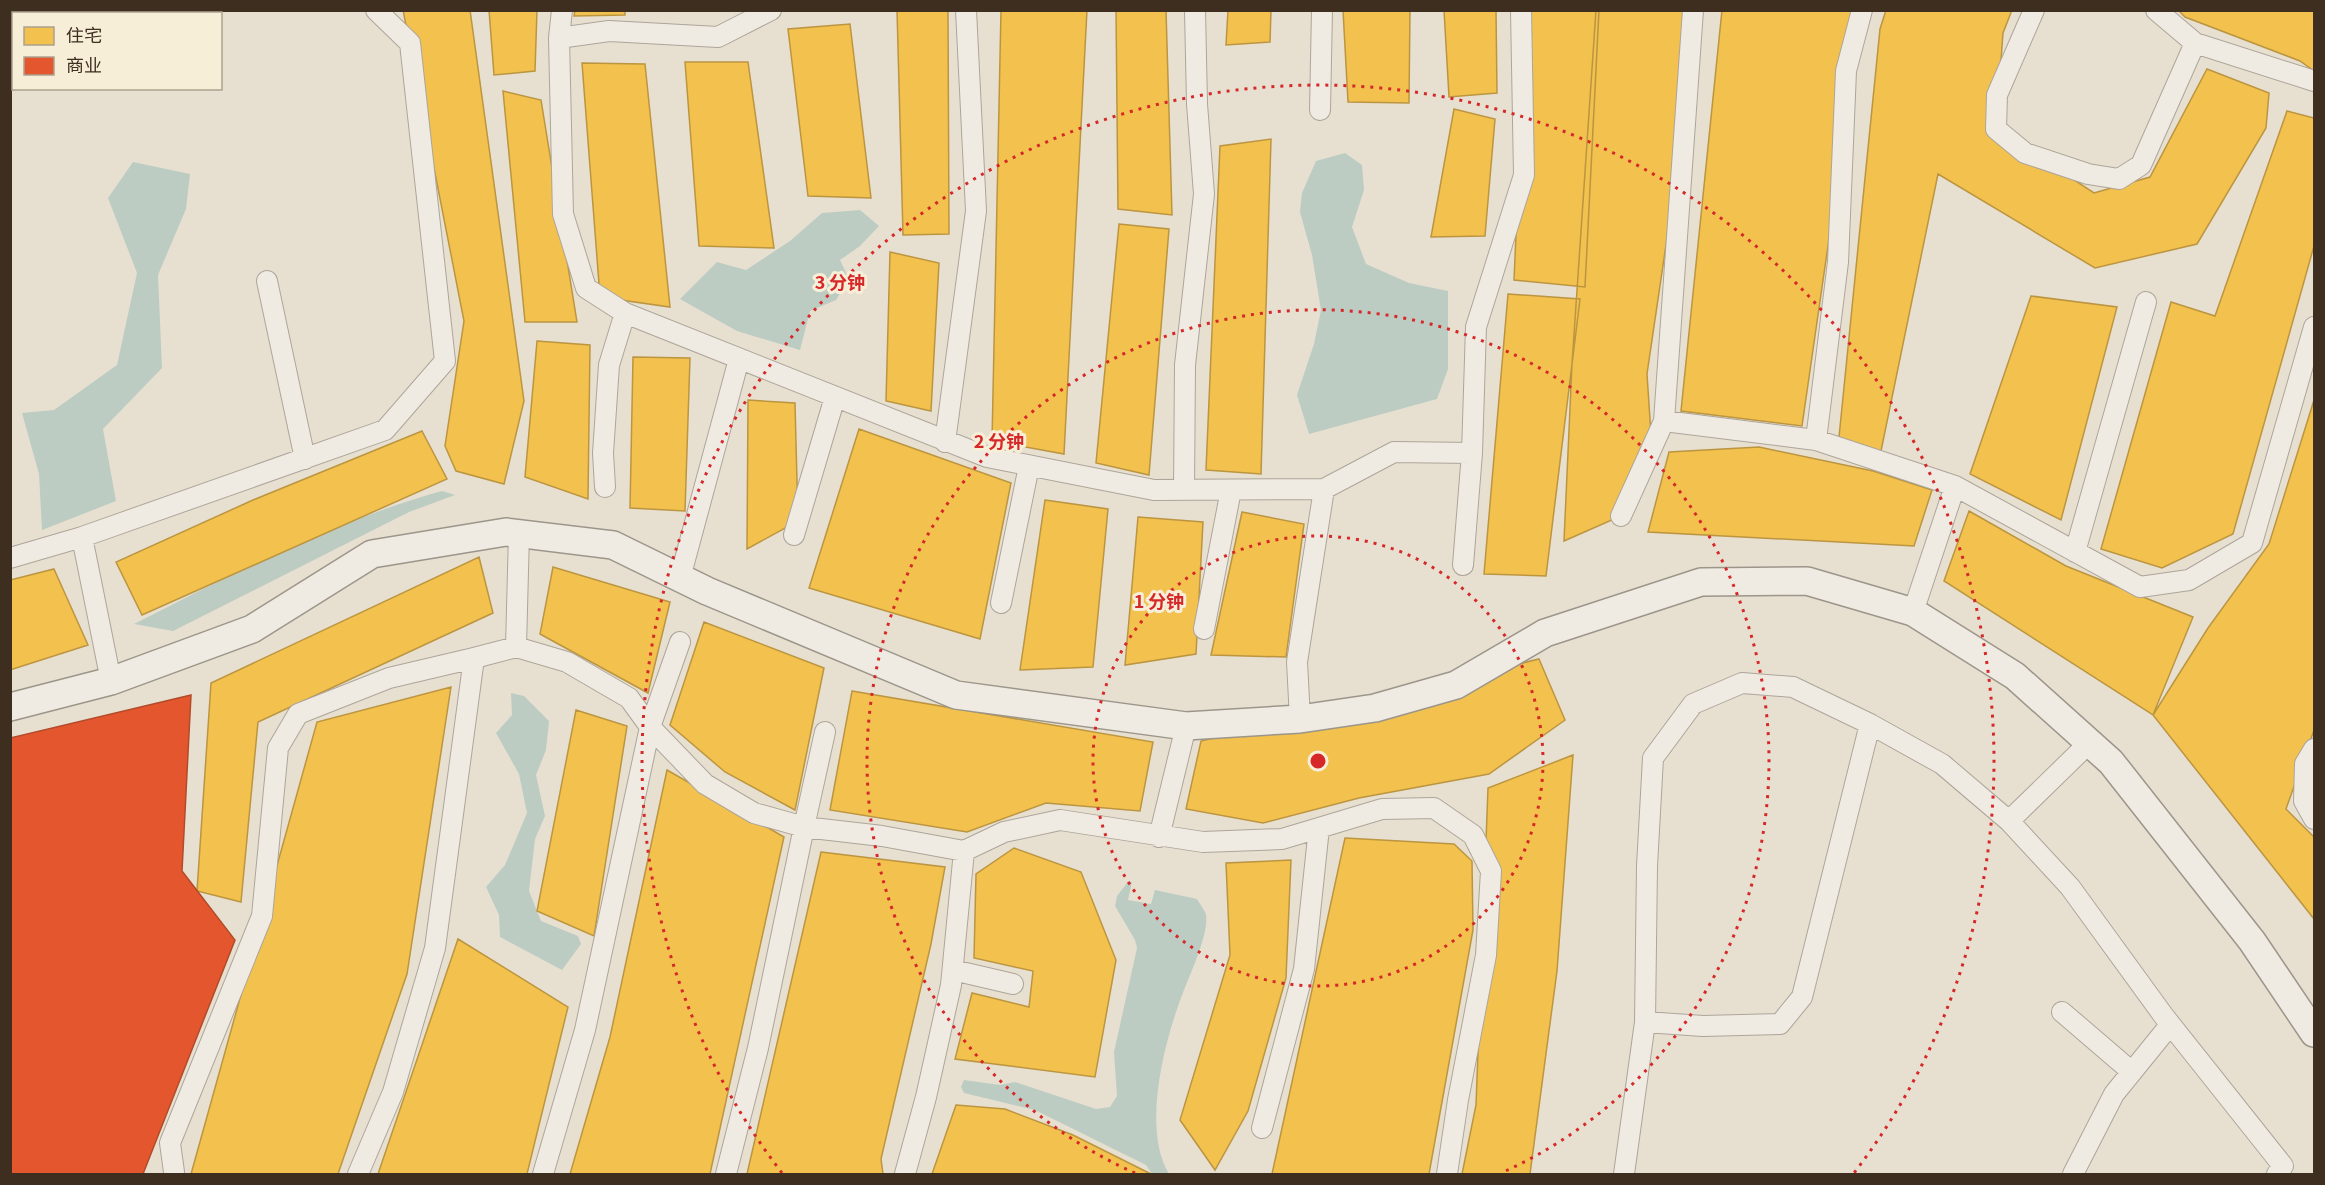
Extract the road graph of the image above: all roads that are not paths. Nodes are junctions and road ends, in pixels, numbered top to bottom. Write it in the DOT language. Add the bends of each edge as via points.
graph roads {
  1 [pos="376,10"];
  2 [pos="562,10"];
  3 [pos="771,10"];
  4 [pos="966,10"];
  5 [pos="1196,10"];
  6 [pos="1322,10"];
  7 [pos="1521,10"];
  8 [pos="1693,10"];
  9 [pos="1862,10"];
  10 [pos="2034,10"];
  11 [pos="2156,10"];
  12 [pos="559,38"];
  13 [pos="2195,43"];
  14 [pos="2314,81"];
  15 [pos="1320,110"];
  16 [pos="267,281"];
  17 [pos="2146,302"];
  18 [pos="625,313"];
  19 [pos="2314,327"];
  20 [pos="739,359"];
  21 [pos="835,397"];
  22 [pos="1664,421"];
  23 [pos="1816,440"];
  24 [pos="945,442"];
  25 [pos="1472,453"];
  26 [pos="305,459"];
  27 [pos="1029,466"];
  28 [pos="1955,486"];
  29 [pos="605,488"];
  30 [pos="1324,489"];
  31 [pos="1184,490"];
  32 [pos="1231,490"];
  33 [pos="1621,516"];
  34 [pos="519,533"];
  35 [pos="794,534"];
  36 [pos="82,537"];
  37 [pos="2076,552"];
  38 [pos="10,558"];
  39 [pos="1463,565"];
  40 [pos="680,578"];
  41 [pos="1001,603"];
  42 [pos="1913,612"];
  43 [pos="1204,629"];
  44 [pos="680,642"];
  45 [pos="516,647"];
  46 [pos="474,658"];
  47 [pos="111,681"];
  48 [pos="10,707"];
  49 [pos="1300,719"];
  50 [pos="1870,724"];
  51 [pos="1186,726"];
  52 [pos="650,728"];
  53 [pos="825,732"];
  54 [pos="2089,743"];
  55 [pos="2314,749"];
  56 [pos="2314,819"];
  57 [pos="2009,821"];
  58 [pos="804,827"];
  59 [pos="1319,828"];
  60 [pos="1159,837"];
  61 [pos="964,851"];
  62 [pos="953,970"];
  63 [pos="1013,984"];
  64 [pos="2062,1012"];
  65 [pos="1645,1022"];
  66 [pos="2170,1025"];
  67 [pos="2314,1033"];
  68 [pos="2132,1072"];
  69 [pos="1262,1128"];
  70 [pos="174,1172"];
  71 [pos="2285,1172"];
  72 [pos="358,1174"];
  73 [pos="543,1174"];
  74 [pos="726,1174"];
  75 [pos="905,1174"];
  76 [pos="1447,1174"];
  77 [pos="1624,1174"];
  78 [pos="2073,1174"];
  1 -- 26 [label="street" via="410,43 445,361 385,430"];
  2 -- 12 [label="street"];
  3 -- 12 [label="street" via="718,37 609,31"];
  4 -- 24 [label="street" via="976,211"];
  5 -- 31 [label="street" via="1197,104 1204,194 1185,365"];
  6 -- 15 [label="street"];
  7 -- 25 [label="street" via="1524,175 1476,327"];
  8 -- 22 [label="street"];
  9 -- 23 [label="street" via="1846,71 1838,262"];
  10 -- 13 [label="street" via="1997,95 1996,129 2025,153 2088,174 2119,179 2141,165"];
  11 -- 13 [label="street"];
  12 -- 18 [label="street" via="563,214 586,288"];
  13 -- 14 [label="street"];
  16 -- 26 [label="street"];
  17 -- 37 [label="street"];
  18 -- 20 [label="street"];
  18 -- 29 [label="street" via="609,364 603,453"];
  19 -- 37 [label="street" via="2252,543 2189,580 2140,587"];
  20 -- 21 [label="street"];
  20 -- 40 [label="street"];
  21 -- 24 [label="street"];
  21 -- 35 [label="street"];
  22 -- 23 [label="street"];
  22 -- 33 [label="street"];
  23 -- 28 [label="street"];
  24 -- 27 [label="street"];
  25 -- 30 [label="street" via="1394,452"];
  25 -- 39 [label="street"];
  26 -- 36 [label="street"];
  27 -- 31 [label="street" via="1154,490"];
  27 -- 41 [label="street"];
  28 -- 37 [label="street"];
  28 -- 42 [label="street"];
  30 -- 32 [label="street"];
  30 -- 49 [label="street" via="1297,662"];
  31 -- 32 [label="street"];
  32 -- 43 [label="street"];
  34 -- 40 [label="street" via="613,545"];
  34 -- 45 [label="street"];
  34 -- 47 [label="street" via="506,531 372,554 252,630"];
  36 -- 38 [label="street"];
  36 -- 47 [label="street"];
  40 -- 51 [label="street" via="956,695"];
  42 -- 49 [label="street" via="1807,581 1701,582 1545,633 1456,685 1375,708"];
  42 -- 54 [label="street" via="2015,676"];
  44 -- 52 [label="street"];
  45 -- 46 [label="street"];
  45 -- 52 [label="street" via="567,662 629,698"];
  46 -- 70 [label="street" via="389,678 298,714 278,748 262,916 170,1143"];
  46 -- 72 [label="street" via="435,948 393,1092"];
  47 -- 48 [label="street"];
  49 -- 51 [label="street"];
  50 -- 57 [label="street" via="1942,764"];
  50 -- 65 [label="street" via="1802,997 1780,1024 1703,1026"];
  50 -- 65 [label="street" via="1793,687 1742,683 1693,704 1653,758"];
  51 -- 60 [label="street"];
  52 -- 58 [label="street" via="705,784 754,813"];
  52 -- 73 [label="street" via="585,1030"];
  53 -- 58 [label="street"];
  54 -- 57 [label="street"];
  54 -- 67 [label="street" via="2111,762 2252,941"];
  55 -- 56 [label="street" via="2305,764 2304,801"];
  57 -- 66 [label="street" via="2070,887"];
  58 -- 61 [label="street"];
  58 -- 74 [label="street" via="758,1048"];
  59 -- 60 [label="street" via="1282,839 1203,843"];
  59 -- 69 [label="street" via="1304,969"];
  59 -- 76 [label="street" via="1382,809 1434,808 1473,835 1491,871 1486,956"];
  60 -- 61 [label="street" via="1060,820 1004,832"];
  61 -- 62 [label="street"];
  62 -- 63 [label="street"];
  62 -- 75 [label="street"];
  64 -- 68 [label="street"];
  65 -- 77 [label="street"];
  66 -- 68 [label="street"];
  66 -- 71 [label="street"];
  68 -- 78 [label="street" via="2114,1094"];
}
